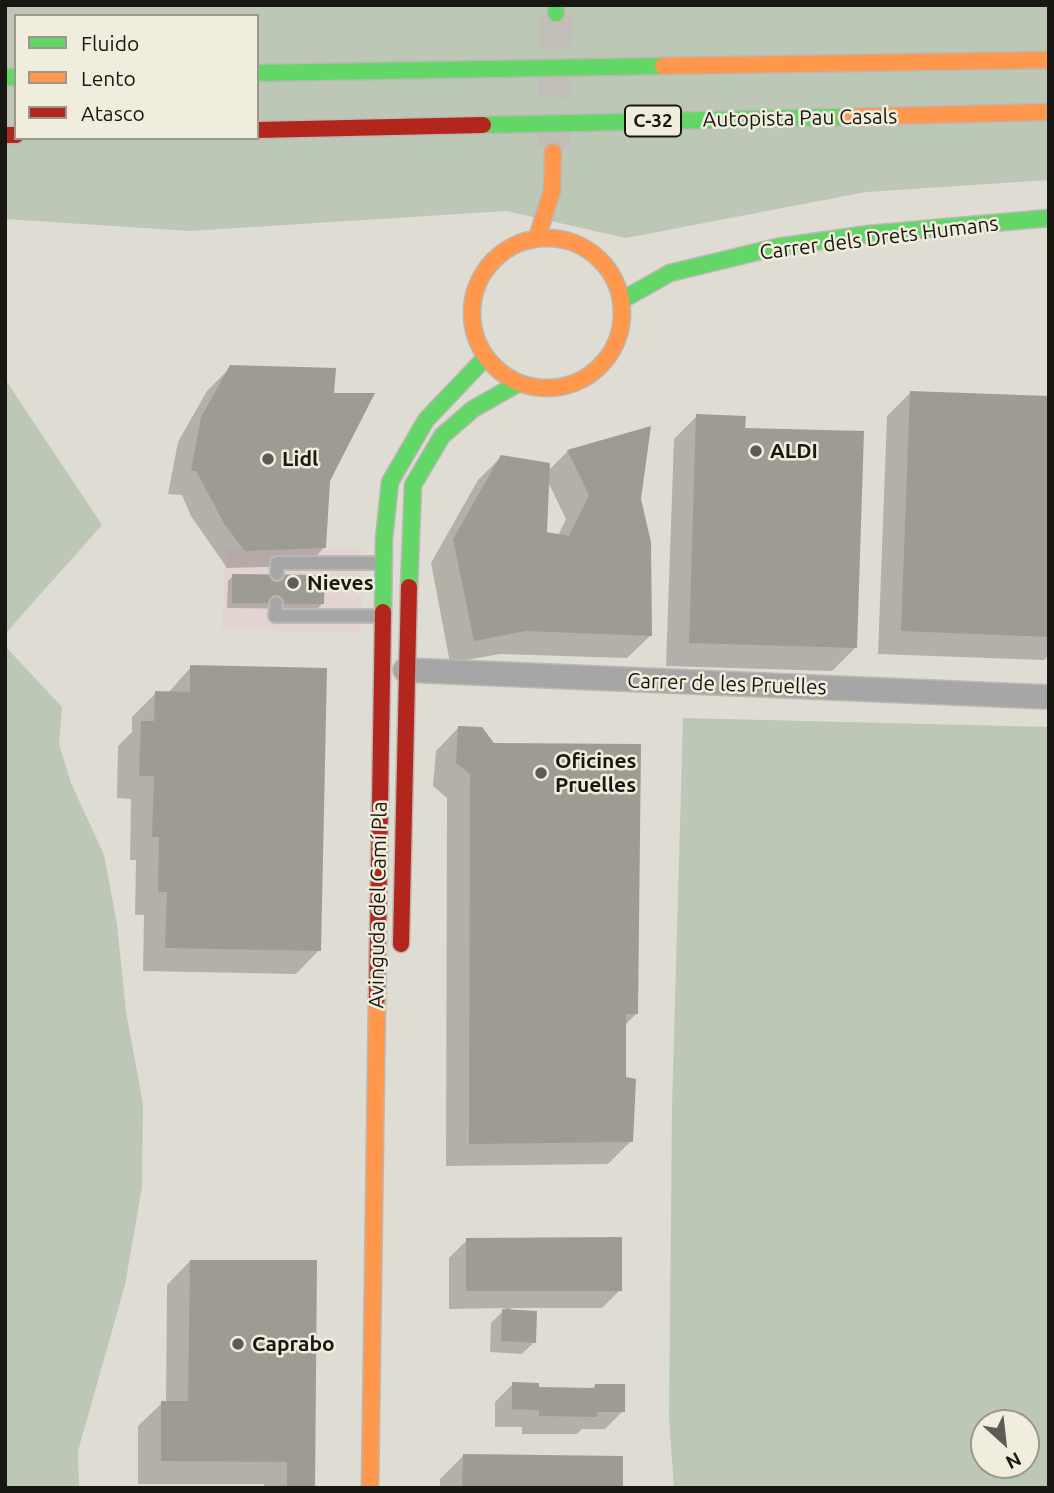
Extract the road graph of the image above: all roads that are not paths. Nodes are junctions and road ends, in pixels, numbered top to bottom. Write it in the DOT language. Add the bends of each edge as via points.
graph roads {
  1 [pos="1049,60"];
  2 [pos="259,73"];
  3 [pos="1049,112"];
  4 [pos="259,130"];
  5 [pos="554,152"];
  6 [pos="552,191"];
  7 [pos="1049,218"];
  8 [pos="566,229"];
  9 [pos="537,239"];
  10 [pos="606,265"];
  11 [pos="670,273"];
  12 [pos="622,300"];
  13 [pos="486,358"];
  14 [pos="519,383"];
  15 [pos="384,563"];
  16 [pos="277,574"];
  17 [pos="276,603"];
  18 [pos="382,616"];
  19 [pos="405,670"];
  20 [pos="1049,697"];
  21 [pos="400,960"];
  22 [pos="370,1488"];
  1 -- 2 [label="main road"];
  3 -- 4 [label="main road, Autopista Pau Casals / C-32"];
  5 -- 6 [label="main road"];
  6 -- 8 [label="main road"];
  6 -- 9 [label="main road"];
  7 -- 11 [label="main road, Carrer dels Drets Humans" via="777,247"];
  8 -- 9 [label="main road"];
  8 -- 10 [label="main road"];
  9 -- 13 [label="main road" via="510,248 491,263 480,280 473,298 473,325"];
  10 -- 11 [label="main road, Carrer dels Drets Humans"];
  10 -- 12 [label="main road"];
  11 -- 12 [label="main road, Carrer dels Drets Humans"];
  12 -- 14 [label="main road" via="615,346 596,370 560,387"];
  13 -- 14 [label="main road"];
  13 -- 15 [label="main road, Avinguda del Camí Pla" via="426,420 390,482"];
  14 -- 19 [label="main road, Avinguda del Camí Pla" via="473,409 442,436 413,485"];
  15 -- 16 [label="lane" via="277,563"];
  15 -- 18 [label="main road, Avinguda del Camí Pla"];
  17 -- 18 [label="lane" via="275,616"];
  18 -- 22 [label="main road, Avinguda del Camí Pla"];
  19 -- 20 [label="street, Carrer de les Pruelles"];
  19 -- 21 [label="main road, Avinguda del Camí Pla"];
}
